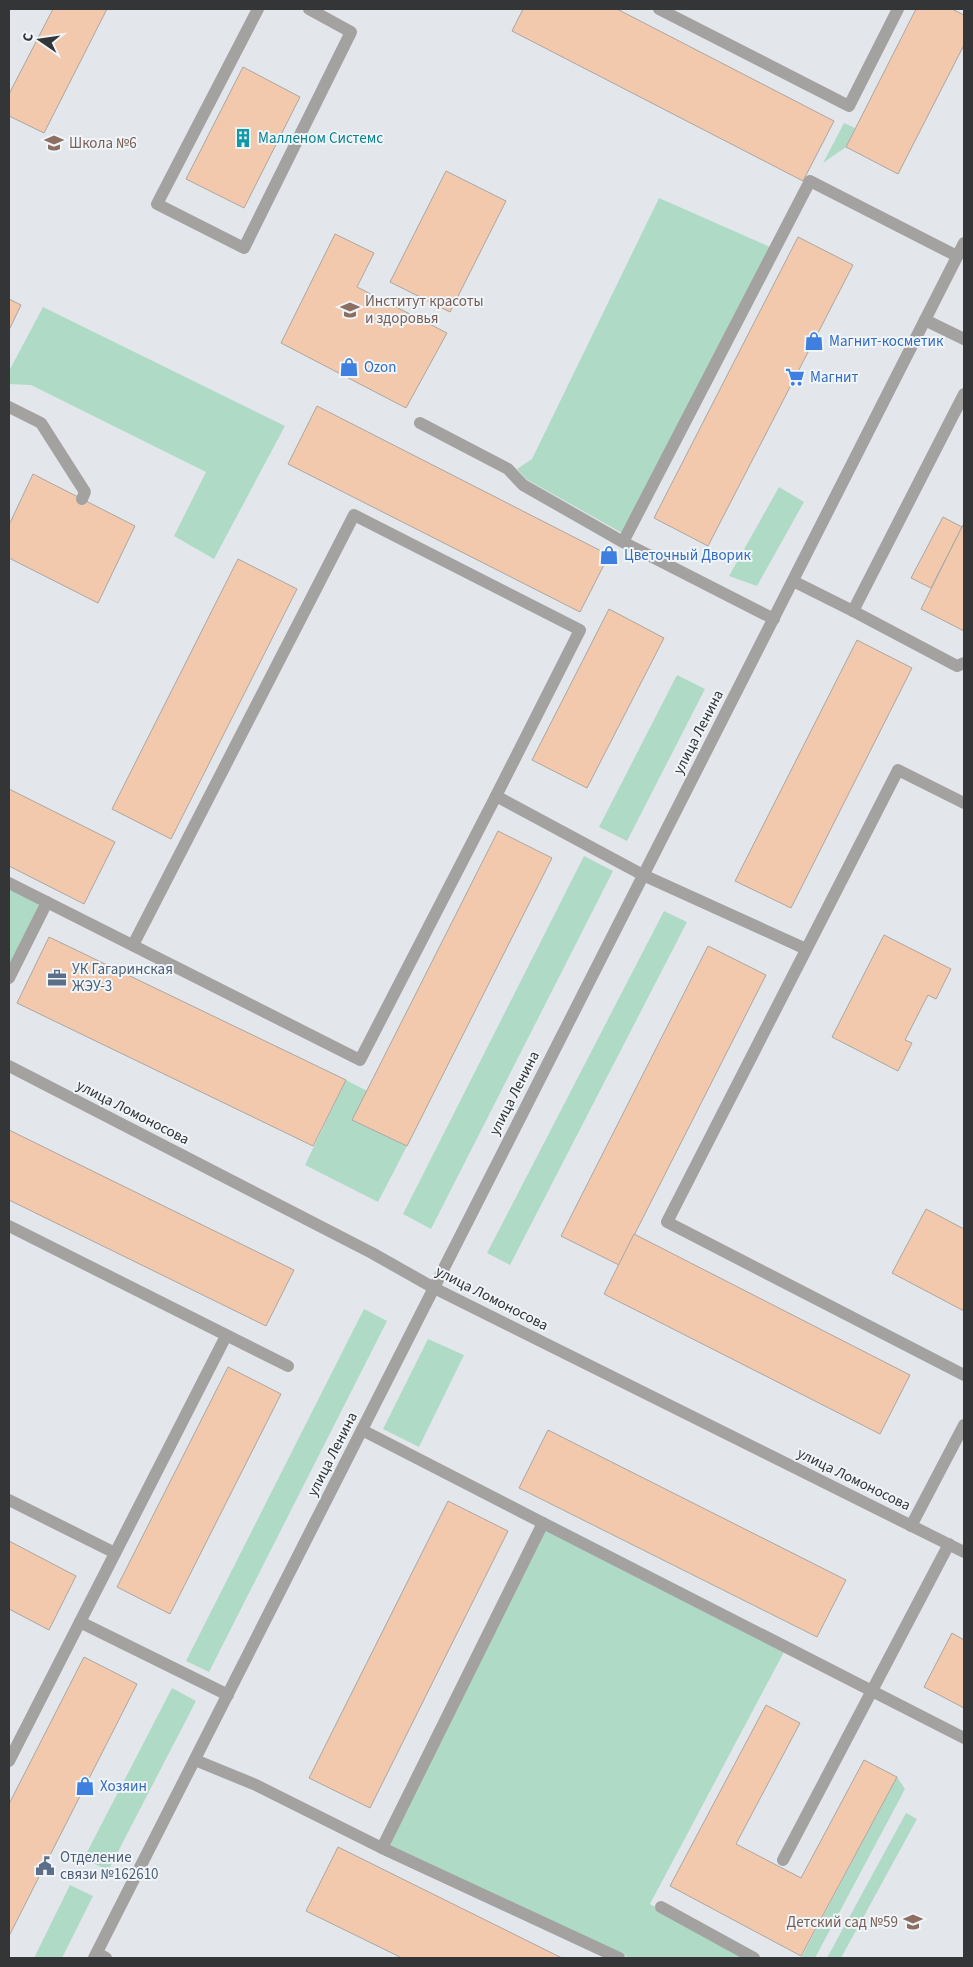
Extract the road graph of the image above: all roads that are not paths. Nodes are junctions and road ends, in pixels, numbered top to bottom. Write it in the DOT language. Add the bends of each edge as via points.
graph roads {
  1 [pos="258,9"];
  2 [pos="309,9"];
  3 [pos="659,9"];
  4 [pos="898,9"];
  5 [pos="964,243"];
  6 [pos="957,256"];
  7 [pos="925,320"];
  8 [pos="964,339"];
  9 [pos="964,394"];
  10 [pos="9,407"];
  11 [pos="420,423"];
  12 [pos="82,499"];
  13 [pos="623,542"];
  14 [pos="793,581"];
  15 [pos="853,611"];
  16 [pos="774,619"];
  17 [pos="964,663"];
  18 [pos="496,796"];
  19 [pos="964,803"];
  20 [pos="643,875"];
  21 [pos="9,883"];
  22 [pos="47,902"];
  23 [pos="133,945"];
  24 [pos="806,950"];
  25 [pos="9,978"];
  26 [pos="9,1066"];
  27 [pos="9,1226"];
  28 [pos="434,1288"];
  29 [pos="226,1336"];
  30 [pos="288,1366"];
  31 [pos="964,1374"];
  32 [pos="964,1425"];
  33 [pos="362,1430"];
  34 [pos="9,1500"];
  35 [pos="543,1523"];
  36 [pos="911,1526"];
  37 [pos="948,1544"];
  38 [pos="964,1552"];
  39 [pos="115,1553"];
  40 [pos="80,1622"];
  41 [pos="872,1691"];
  42 [pos="228,1696"];
  43 [pos="964,1738"];
  44 [pos="195,1760"];
  45 [pos="9,1761"];
  46 [pos="382,1848"];
  47 [pos="784,1860"];
  48 [pos="661,1907"];
  49 [pos="99,1957"];
  50 [pos="619,1958"];
  51 [pos="754,1958"];
  1 -- 2 [label="street" via="157,204 244,248 351,32"];
  3 -- 4 [label="street" via="848,106"];
  5 -- 6 [label="street, улица Ленина"];
  6 -- 7 [label="street, улица Ленина"];
  6 -- 13 [label="street" via="810,181"];
  7 -- 8 [label="street"];
  7 -- 14 [label="street, улица Ленина"];
  9 -- 15 [label="street"];
  10 -- 12 [label="street" via="42,423 86,492"];
  11 -- 13 [label="street" via="508,469 523,485"];
  13 -- 16 [label="street"];
  14 -- 15 [label="street"];
  14 -- 16 [label="street, улица Ленина"];
  15 -- 17 [label="street" via="957,666"];
  16 -- 20 [label="street, улица Ленина"];
  18 -- 20 [label="street"];
  18 -- 23 [label="street" via="360,1060"];
  18 -- 23 [label="street" via="580,630 354,514"];
  19 -- 24 [label="street" via="898,770"];
  20 -- 24 [label="street"];
  20 -- 28 [label="street, улица Ленина"];
  21 -- 22 [label="street"];
  22 -- 23 [label="street"];
  22 -- 25 [label="street"];
  24 -- 31 [label="street" via="667,1222"];
  26 -- 28 [label="street, улица Ломоносова"];
  27 -- 29 [label="street"];
  28 -- 33 [label="street, улица Ленина"];
  28 -- 36 [label="street, улица Ломоносова"];
  29 -- 30 [label="street"];
  29 -- 39 [label="street"];
  32 -- 36 [label="street"];
  33 -- 35 [label="street"];
  33 -- 42 [label="street, улица Ленина"];
  34 -- 39 [label="street"];
  35 -- 41 [label="street"];
  35 -- 46 [label="street"];
  36 -- 37 [label="street, улица Ломоносова"];
  37 -- 38 [label="street, улица Ломоносова"];
  37 -- 41 [label="street"];
  39 -- 40 [label="street"];
  40 -- 42 [label="street"];
  40 -- 45 [label="street"];
  41 -- 43 [label="street"];
  41 -- 47 [label="street"];
  42 -- 44 [label="street, улица Ленина"];
  44 -- 46 [label="street"];
  44 -- 49 [label="street, улица Ленина"];
  46 -- 50 [label="street"];
  48 -- 51 [label="street"];
}
